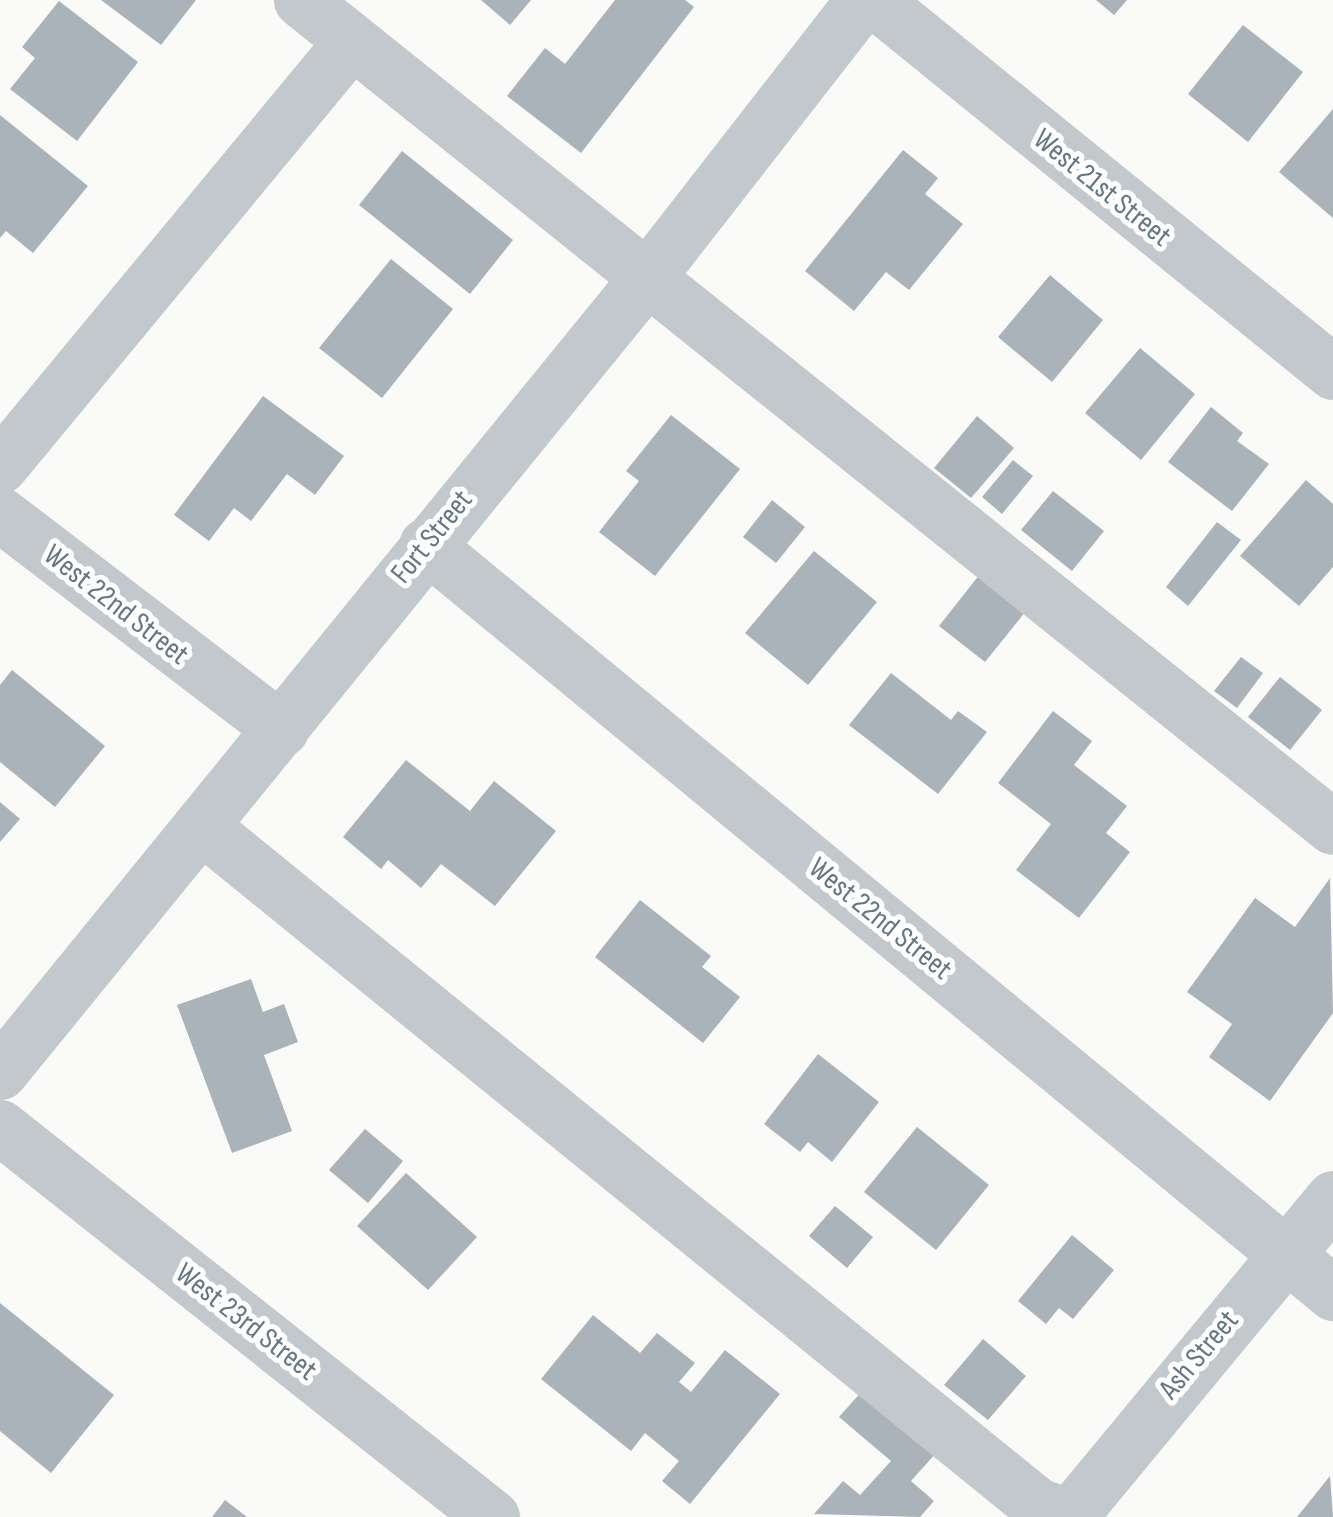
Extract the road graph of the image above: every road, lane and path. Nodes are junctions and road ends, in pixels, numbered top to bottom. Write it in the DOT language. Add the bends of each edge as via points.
graph roads {
  1 [pos="301,0"];
  2 [pos="863,0"];
  3 [pos="874,0"];
  4 [pos="350,43"];
  5 [pos="648,276"];
  6 [pos="1333,372"];
  7 [pos="0,466"];
  8 [pos="0,514"];
  9 [pos="426,545"];
  10 [pos="281,729"];
  11 [pos="200,826"];
  12 [pos="1333,827"];
  13 [pos="0,1072"];
  14 [pos="0,1127"];
  15 [pos="1333,1198"];
  16 [pos="1284,1257"];
  17 [pos="1333,1293"];
  18 [pos="492,1517"];
  19 [pos="1070,1517"];
  1 -- 4 [label="street"];
  2 -- 5 [label="street, Fort Street"];
  3 -- 6 [label="street, West 21st Street"];
  4 -- 5 [label="street"];
  4 -- 7 [label="street"];
  5 -- 9 [label="street, Fort Street"];
  5 -- 12 [label="street"];
  8 -- 10 [label="street, West 22nd Street"];
  9 -- 10 [label="street, Fort Street"];
  9 -- 16 [label="street, West 22nd Street" via="1255,1224"];
  10 -- 11 [label="street, Fort Street"];
  11 -- 13 [label="street, Fort Street"];
  11 -- 19 [label="street" via="1037,1505"];
  14 -- 18 [label="street, West 23rd Street"];
  15 -- 16 [label="street, Ash Street"];
  16 -- 17 [label="street, West 22nd Street"];
  16 -- 19 [label="street, Ash Street"];
}
